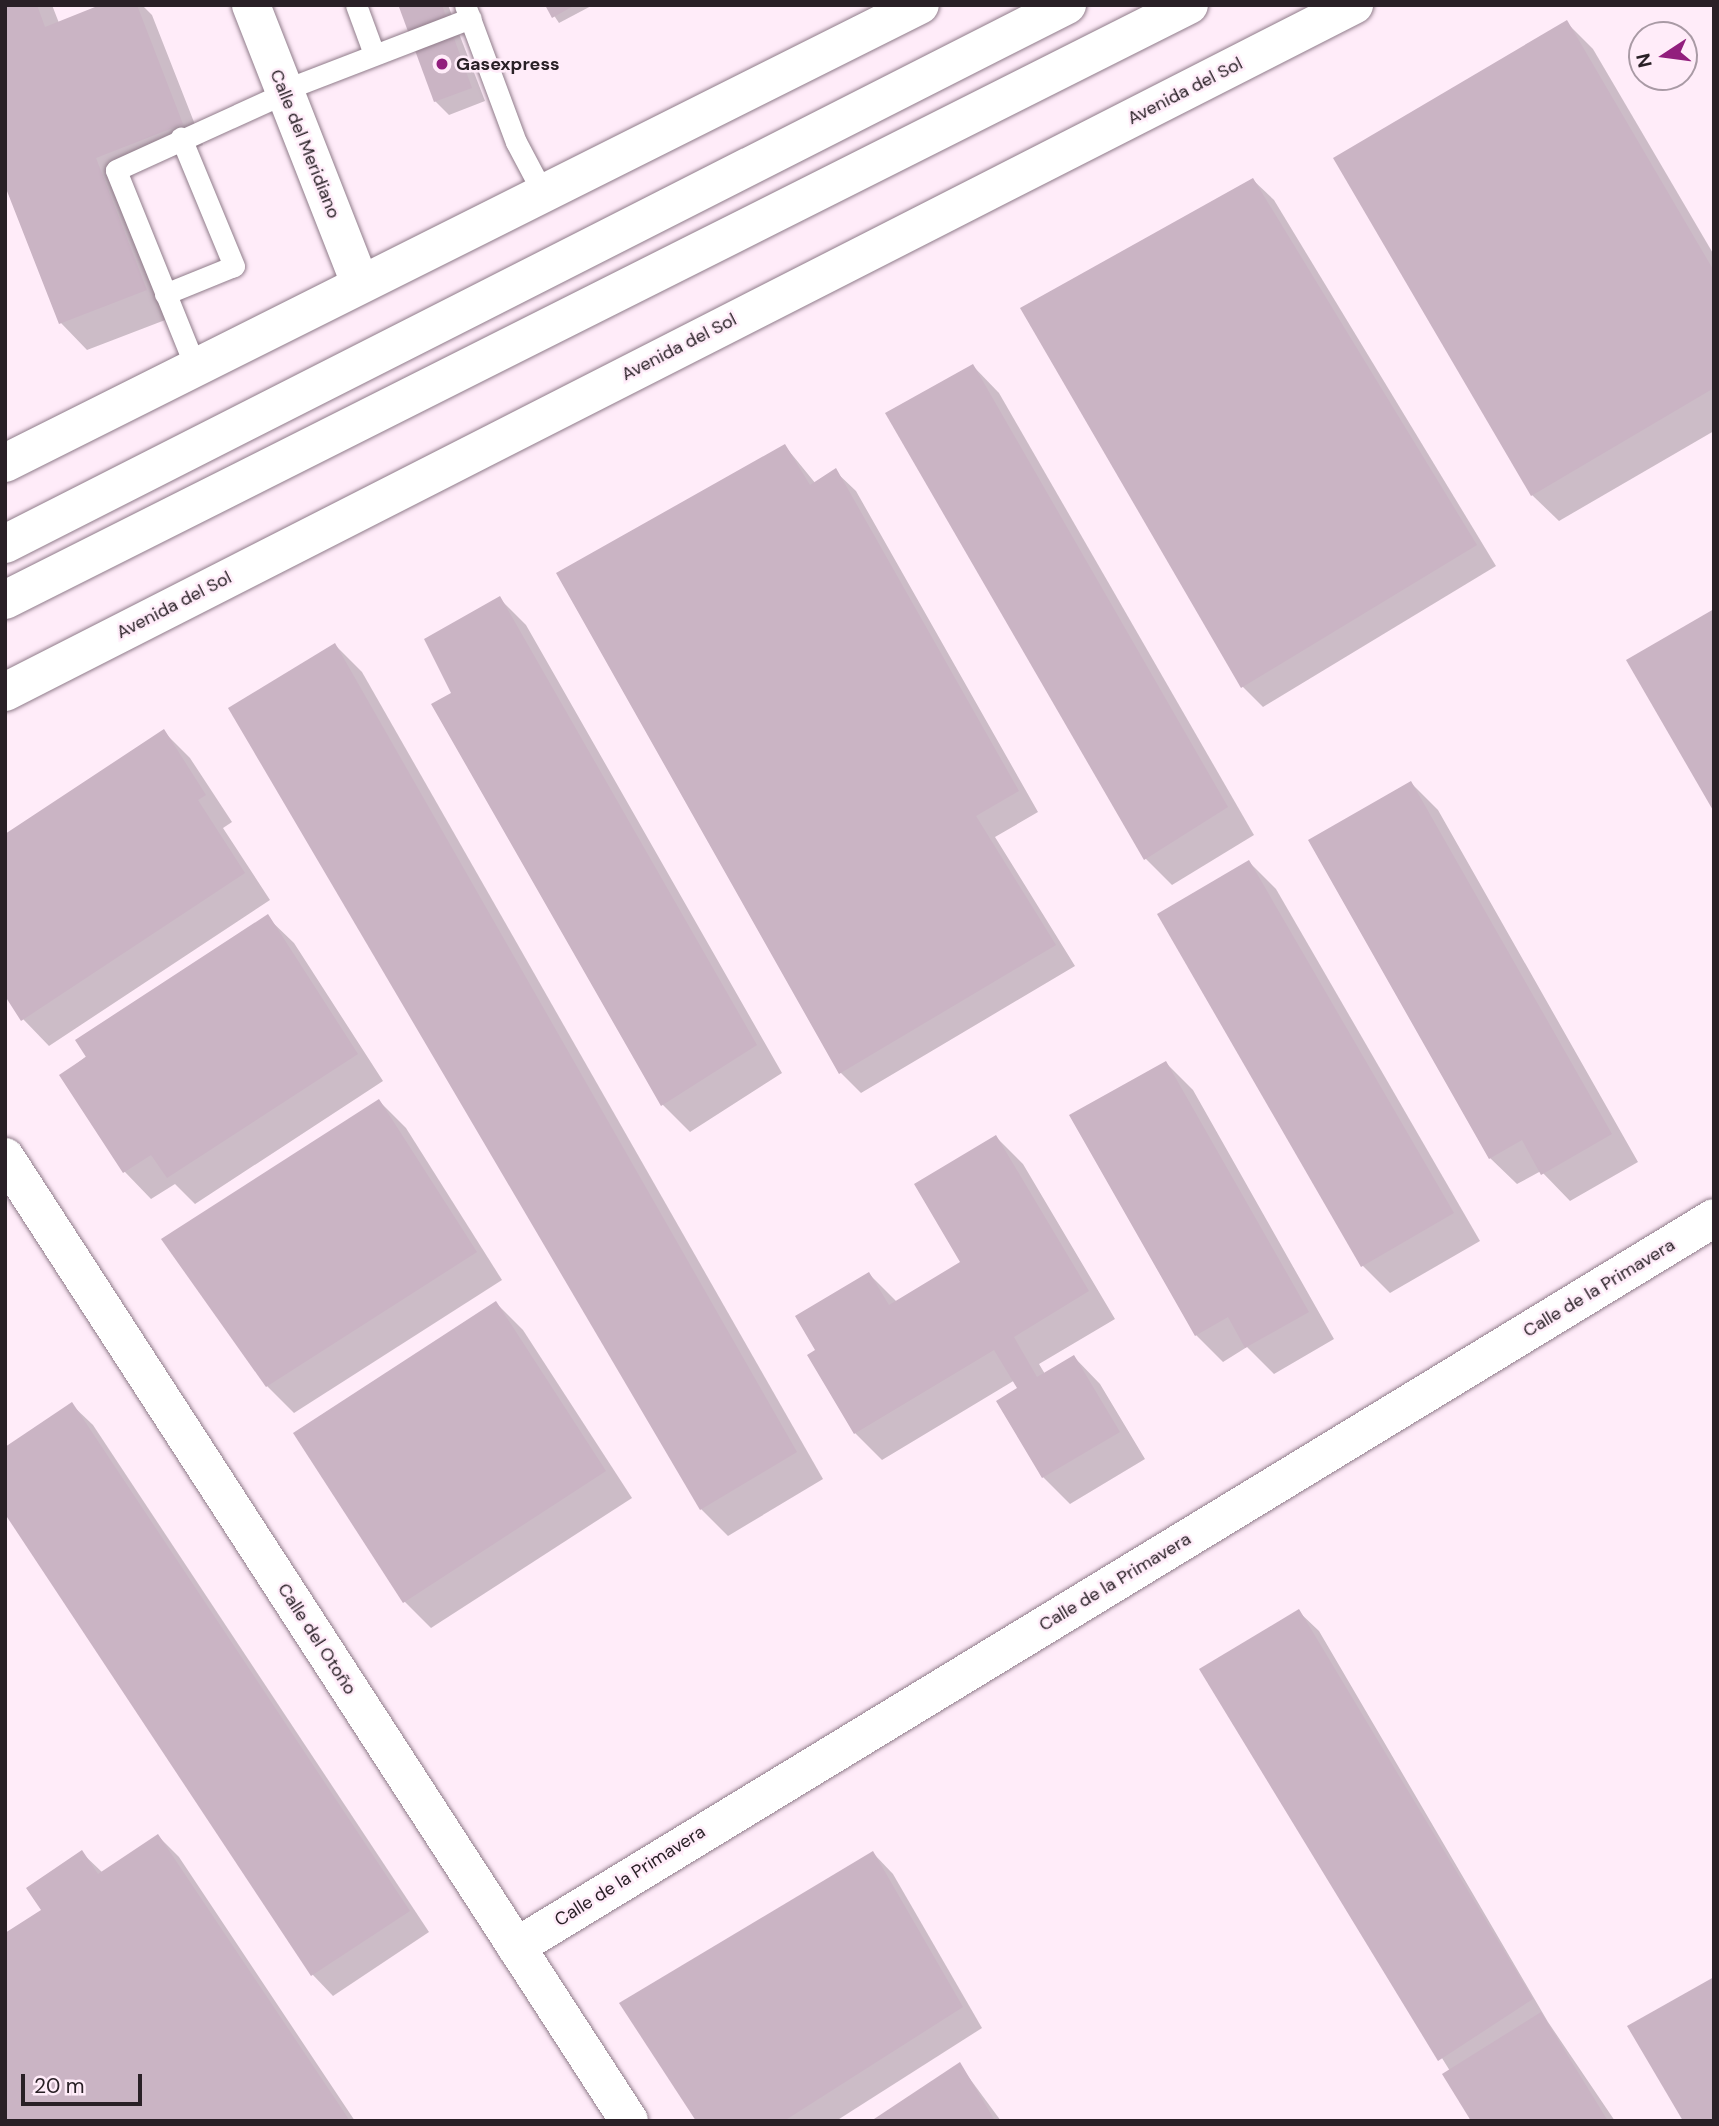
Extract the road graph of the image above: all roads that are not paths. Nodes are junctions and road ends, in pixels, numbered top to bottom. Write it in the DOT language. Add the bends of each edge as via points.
graph roads {
  1 [pos="251,5"];
  2 [pos="356,5"];
  3 [pos="920,5"];
  4 [pos="1067,5"];
  5 [pos="1189,5"];
  6 [pos="1354,5"];
  7 [pos="468,12"];
  8 [pos="374,54"];
  9 [pos="285,92"];
  10 [pos="181,138"];
  11 [pos="543,193"];
  12 [pos="360,283"];
  13 [pos="165,294"];
  14 [pos="195,366"];
  15 [pos="9,450"];
  16 [pos="5,544"];
  17 [pos="5,600"];
  18 [pos="5,692"];
  19 [pos="5,1157"];
  20 [pos="1714,1218"];
  21 [pos="516,1947"];
  22 [pos="629,2121"];
  1 -- 9 [label="street, Calle del Meridiano"];
  2 -- 8 [label="lane"];
  3 -- 11 [label="street"];
  4 -- 16 [label="street"];
  5 -- 17 [label="street"];
  6 -- 18 [label="street, Avenida del Sol"];
  7 -- 8 [label="lane"];
  7 -- 11 [label="lane" via="516,142"];
  8 -- 9 [label="lane"];
  9 -- 10 [label="lane"];
  9 -- 12 [label="street, Calle del Meridiano"];
  10 -- 13 [label="lane" via="116,170"];
  10 -- 13 [label="lane" via="234,265"];
  11 -- 12 [label="street"];
  12 -- 14 [label="street"];
  13 -- 14 [label="lane"];
  14 -- 15 [label="street"];
  19 -- 21 [label="street, Calle del Otoño"];
  20 -- 21 [label="street, Calle de la Primavera"];
  21 -- 22 [label="street, Calle del Otoño"];
}
